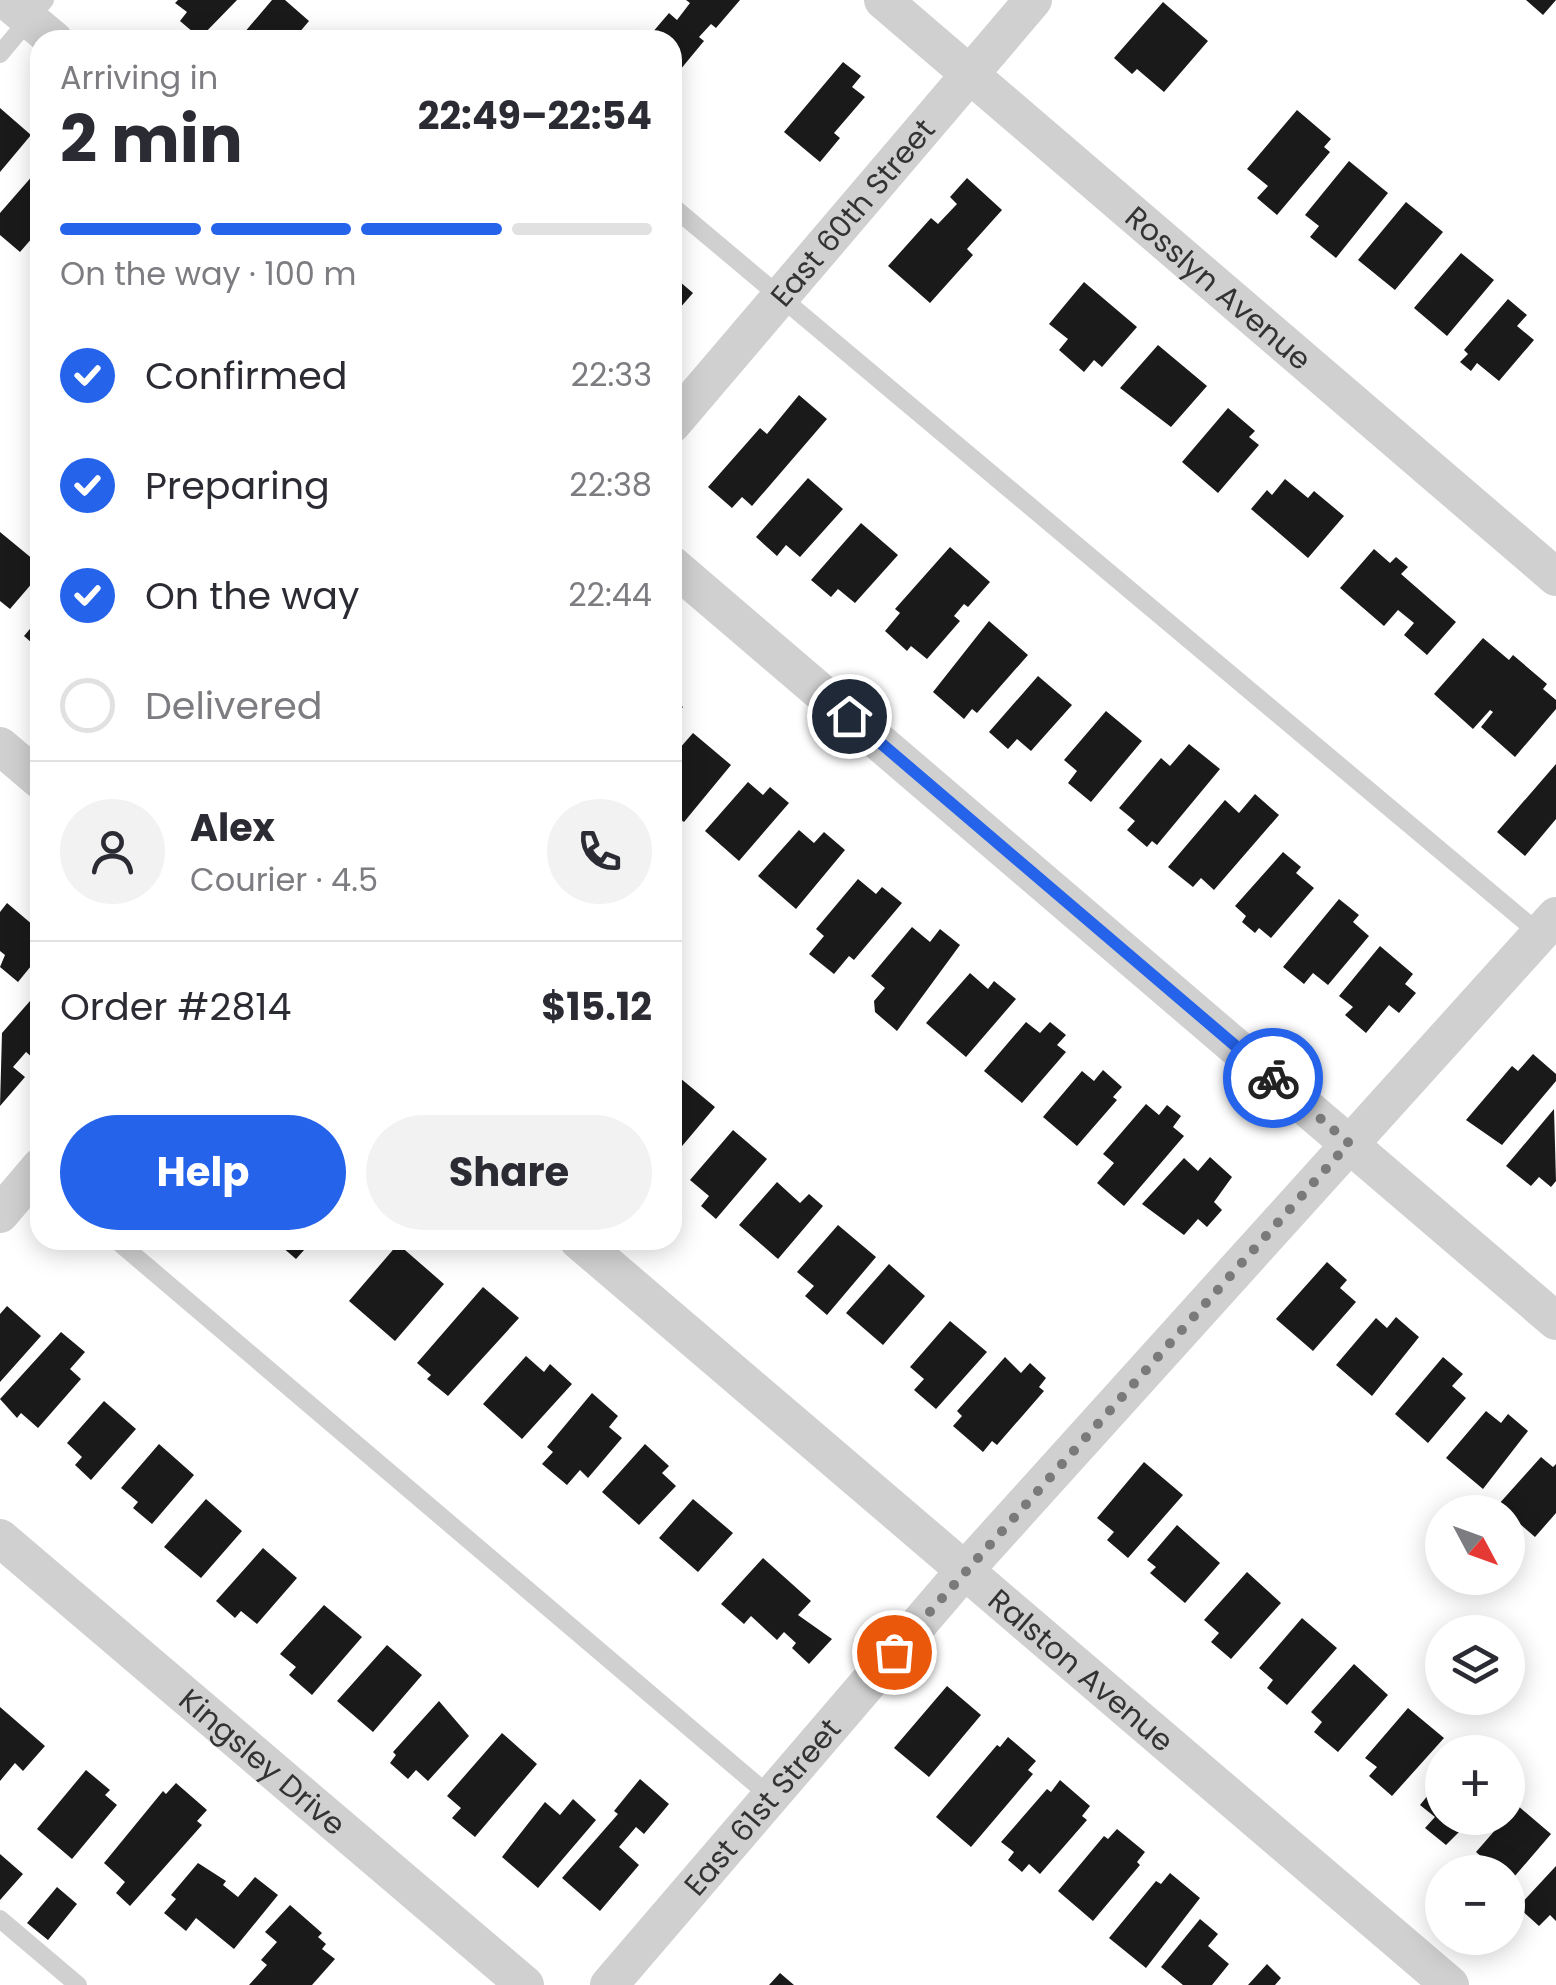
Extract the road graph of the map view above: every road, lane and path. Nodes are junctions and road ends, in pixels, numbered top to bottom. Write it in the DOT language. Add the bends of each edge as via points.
graph roads {
  1 [pos="883,0"];
  2 [pos="1033,0"];
  3 [pos="34,15"];
  4 [pos="0,54"];
  5 [pos="970,74"];
  6 [pos="682,214"];
  7 [pos="780,297"];
  8 [pos="682,412"];
  9 [pos="682,574"];
  10 [pos="1556,577"];
  11 [pos="0,746"];
  12 [pos="30,772"];
  13 [pos="1548,925"];
  14 [pos="1349,1143"];
  15 [pos="30,1181"];
  16 [pos="0,1214"];
  17 [pos="128,1250"];
  18 [pos="590,1250"];
  19 [pos="1556,1321"];
  20 [pos="0,1538"];
  21 [pos="965,1570"];
  22 [pos="771,1797"];
  23 [pos="0,1919"];
  24 [pos="78,1985"];
  25 [pos="524,1985"];
  26 [pos="609,1985"];
  27 [pos="1450,1985"];
  1 -- 5 [label="street, Rosslyn Avenue"];
  2 -- 5 [label="street, East 60th Street"];
  3 -- 4 [label="lane"];
  5 -- 7 [label="street, East 60th Street"];
  5 -- 10 [label="street, Rosslyn Avenue"];
  6 -- 7 [label="lane"];
  7 -- 8 [label="street, East 60th Street"];
  7 -- 13 [label="lane"];
  9 -- 14 [label="street"];
  11 -- 12 [label="street"];
  13 -- 14 [label="street, East 61st Street"];
  14 -- 19 [label="street"];
  14 -- 21 [label="street, East 61st Street"];
  15 -- 16 [label="street"];
  17 -- 22 [label="lane"];
  18 -- 21 [label="street, Ralston Avenue"];
  20 -- 25 [label="street, Kingsley Drive"];
  21 -- 22 [label="street, East 61st Street"];
  21 -- 27 [label="street, Ralston Avenue"];
  22 -- 26 [label="street, East 61st Street"];
  23 -- 24 [label="lane"];
}
